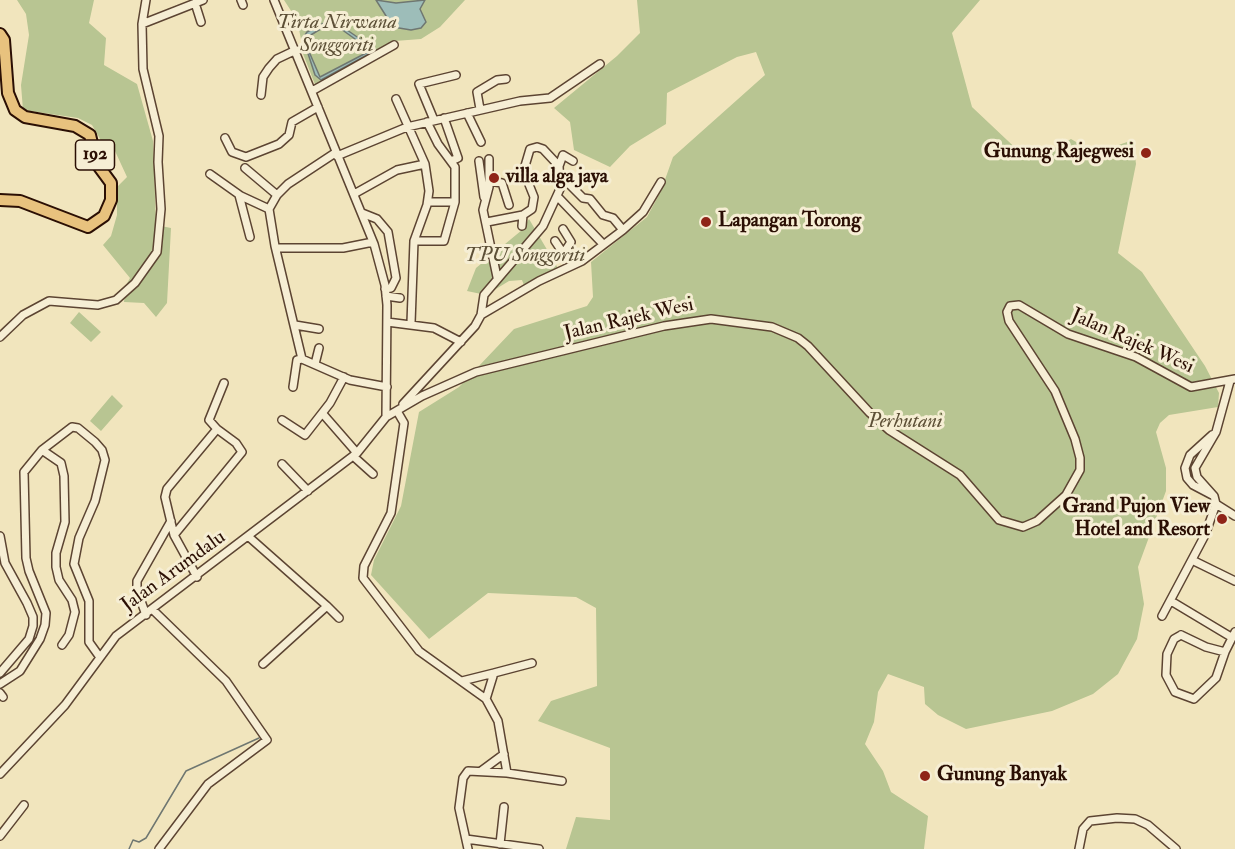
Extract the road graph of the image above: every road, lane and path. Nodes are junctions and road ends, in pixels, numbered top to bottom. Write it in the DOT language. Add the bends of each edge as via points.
graph roads {
  1 [pos="146,0"];
  2 [pos="203,0"];
  3 [pos="274,0"];
  4 [pos="195,3"];
  5 [pos="201,22"];
  6 [pos="142,24"];
  7 [pos="0,34"];
  8 [pos="394,45"];
  9 [pos="296,50"];
  10 [pos="600,64"];
  11 [pos="456,75"];
  12 [pos="506,79"];
  13 [pos="312,91"];
  14 [pos="261,95"];
  15 [pos="396,99"];
  16 [pos="318,107"];
  17 [pos="480,109"];
  18 [pos="467,113"];
  19 [pos="444,118"];
  20 [pos="431,121"];
  21 [pos="407,127"];
  22 [pos="225,138"];
  23 [pos="481,142"];
  24 [pos="336,154"];
  25 [pos="489,159"];
  26 [pos="452,161"];
  27 [pos="479,161"];
  28 [pos="573,161"];
  29 [pos="425,164"];
  30 [pos="560,166"];
  31 [pos="245,168"];
  32 [pos="210,174"];
  33 [pos="561,176"];
  34 [pos="489,181"];
  35 [pos="661,182"];
  36 [pos="354,194"];
  37 [pos="239,195"];
  38 [pos="277,195"];
  39 [pos="557,196"];
  40 [pos="0,200"];
  41 [pos="428,202"];
  42 [pos="455,202"];
  43 [pos="484,203"];
  44 [pos="509,205"];
  45 [pos="269,209"];
  46 [pos="362,213"];
  47 [pos="523,215"];
  48 [pos="487,222"];
  49 [pos="522,226"];
  50 [pos="563,229"];
  51 [pos="623,230"];
  52 [pos="250,237"];
  53 [pos="555,241"];
  54 [pos="373,242"];
  55 [pos="414,242"];
  56 [pos="603,244"];
  57 [pos="276,248"];
  58 [pos="565,251"];
  59 [pos="582,261"];
  60 [pos="497,277"];
  61 [pos="386,292"];
  62 [pos="400,298"];
  63 [pos="481,315"];
  64 [pos="387,322"];
  65 [pos="411,323"];
  66 [pos="295,325"];
  67 [pos="319,329"];
  68 [pos="1,332"];
  69 [pos="461,342"];
  70 [pos="319,348"];
  71 [pos="302,359"];
  72 [pos="315,364"];
  73 [pos="344,377"];
  74 [pos="1233,380"];
  75 [pos="224,383"];
  76 [pos="294,387"];
  77 [pos="387,387"];
  78 [pos="398,410"];
  79 [pos="323,414"];
  80 [pos="386,417"];
  81 [pos="282,420"];
  82 [pos="217,429"];
  83 [pos="42,450"];
  84 [pos="355,454"];
  85 [pos="282,464"];
  86 [pos="373,474"];
  87 [pos="308,491"];
  88 [pos="1216,504"];
  89 [pos="1235,516"];
  90 [pos="171,521"];
  91 [pos="174,535"];
  92 [pos="0,536"];
  93 [pos="249,537"];
  94 [pos="1192,560"];
  95 [pos="197,577"];
  96 [pos="1235,581"];
  97 [pos="1171,601"];
  98 [pos="327,606"];
  99 [pos="153,610"];
  100 [pos="146,615"];
  101 [pos="1162,616"];
  102 [pos="339,618"];
  103 [pos="1233,634"];
  104 [pos="62,645"];
  105 [pos="1225,652"];
  106 [pos="99,656"];
  107 [pos="531,663"];
  108 [pos="263,664"];
  109 [pos="0,673"];
  110 [pos="494,673"];
  111 [pos="462,681"];
  112 [pos="0,684"];
  113 [pos="486,699"];
  114 [pos="504,754"];
  115 [pos="481,771"];
  116 [pos="507,773"];
  117 [pos="0,774"];
  118 [pos="562,781"];
  119 [pos="24,805"];
  120 [pos="504,807"];
  121 [pos="0,836"];
  122 [pos="466,839"];
  123 [pos="500,844"];
  124 [pos="515,848"];
  125 [pos="159,849"];
  126 [pos="468,849"];
  127 [pos="539,849"];
  128 [pos="1079,849"];
  129 [pos="1176,849"];
  1 -- 6 [label="street"];
  2 -- 4 [label="street"];
  3 -- 9 [label="street"];
  4 -- 5 [label="street"];
  4 -- 6 [label="street"];
  6 -- 68 [label="street" via="143,69 159,136 161,209 157,252 135,284 116,300 98,305 49,302"];
  7 -- 40 [label="main road, 192" via="4,40 8,93 15,110 25,117 75,126 90,135 97,164 111,183 111,200 104,216 88,227 20,201"];
  8 -- 13 [label="street"];
  9 -- 13 [label="street"];
  9 -- 14 [label="street" via="268,68"];
  10 -- 17 [label="street" via="550,98"];
  11 -- 20 [label="street" via="419,84"];
  12 -- 17 [label="street" via="477,92"];
  13 -- 16 [label="street"];
  15 -- 21 [label="street"];
  16 -- 22 [label="street" via="292,122 289,135 279,144 246,158 232,152"];
  16 -- 24 [label="street"];
  17 -- 18 [label="street"];
  18 -- 19 [label="street"];
  18 -- 23 [label="street"];
  19 -- 20 [label="street"];
  19 -- 26 [label="street" via="458,158"];
  20 -- 21 [label="street"];
  20 -- 26 [label="street" via="438,144"];
  21 -- 24 [label="street"];
  21 -- 29 [label="street"];
  24 -- 36 [label="street"];
  24 -- 38 [label="street"];
  25 -- 34 [label="street"];
  26 -- 42 [label="street" via="457,172"];
  27 -- 43 [label="street"];
  28 -- 30 [label="street" via="563,154"];
  29 -- 36 [label="street" via="397,170"];
  29 -- 41 [label="street"];
  30 -- 33 [label="street"];
  30 -- 47 [label="street" via="540,148 530,149 525,173 534,204"];
  31 -- 38 [label="street"];
  32 -- 37 [label="street"];
  33 -- 39 [label="street"];
  33 -- 51 [label="street"];
  34 -- 43 [label="street"];
  34 -- 44 [label="street" via="502,183"];
  35 -- 51 [label="street" via="643,212"];
  36 -- 46 [label="street"];
  37 -- 45 [label="street"];
  37 -- 52 [label="street"];
  38 -- 45 [label="street"];
  39 -- 56 [label="street"];
  39 -- 60 [label="street" via="543,226"];
  41 -- 42 [label="street"];
  41 -- 55 [label="street"];
  42 -- 55 [label="street" via="444,241"];
  43 -- 48 [label="street"];
  45 -- 57 [label="street"];
  46 -- 54 [label="street"];
  46 -- 61 [label="street" via="377,219 388,232 396,278"];
  47 -- 48 [label="street"];
  47 -- 49 [label="street"];
  48 -- 60 [label="street"];
  50 -- 58 [label="street" via="571,242"];
  51 -- 56 [label="street"];
  53 -- 58 [label="street"];
  54 -- 57 [label="street" via="343,248"];
  54 -- 61 [label="street"];
  55 -- 65 [label="street"];
  56 -- 59 [label="street"];
  57 -- 66 [label="street"];
  58 -- 59 [label="street"];
  59 -- 63 [label="street"];
  60 -- 63 [label="street" via="482,300"];
  61 -- 62 [label="street"];
  61 -- 64 [label="street"];
  63 -- 69 [label="street"];
  64 -- 65 [label="street"];
  64 -- 77 [label="street"];
  65 -- 69 [label="street" via="434,328"];
  66 -- 67 [label="street"];
  66 -- 71 [label="street"];
  69 -- 78 [label="street"];
  70 -- 72 [label="street"];
  71 -- 72 [label="street"];
  71 -- 76 [label="street" via="297,360"];
  72 -- 73 [label="street"];
  73 -- 77 [label="street"];
  73 -- 79 [label="street"];
  74 -- 78 [label="street, Jalan Rajek Wesi" via="1191,387 1136,357 1068,334 1019,305 1010,306 1009,321 1055,391 1080,458 1080,470 1066,495 1037,521 1023,527 999,520 960,476 883,425 808,346 772,327 711,319 664,326 476,372"];
  74 -- 88 [label="street" via="1216,432 1190,455 1185,468 1186,478 1214,496"];
  75 -- 82 [label="street" via="209,420"];
  77 -- 80 [label="street"];
  78 -- 80 [label="street, Jalan Rajek Wesi"];
  78 -- 111 [label="street" via="404,423 391,513 364,567 363,578 419,651"];
  79 -- 81 [label="street" via="305,435"];
  79 -- 84 [label="street"];
  80 -- 84 [label="street, Jalan Arumdalu"];
  82 -- 90 [label="street" via="167,489"];
  82 -- 91 [label="street" via="242,452"];
  83 -- 104 [label="street" via="61,463 64,476 65,522 56,567 75,612"];
  83 -- 106 [label="street" via="72,427 85,433 104,455 105,464 74,564 89,601 89,642"];
  83 -- 112 [label="street" via="27,465 22,482 26,558 46,613 45,625 20,670"];
  84 -- 86 [label="street"];
  84 -- 87 [label="street, Jalan Arumdalu"];
  85 -- 87 [label="street"];
  87 -- 93 [label="street, Jalan Arumdalu"];
  88 -- 89 [label="street"];
  88 -- 94 [label="street"];
  90 -- 91 [label="street"];
  90 -- 100 [label="street" via="137,581"];
  91 -- 95 [label="street"];
  92 -- 109 [label="street" via="5,563 27,603 33,626 24,645"];
  93 -- 95 [label="street, Jalan Arumdalu"];
  93 -- 98 [label="street"];
  94 -- 96 [label="street"];
  94 -- 97 [label="street"];
  95 -- 99 [label="street, Jalan Arumdalu"];
  97 -- 101 [label="street"];
  97 -- 103 [label="street"];
  98 -- 102 [label="street"];
  98 -- 108 [label="street"];
  99 -- 100 [label="street, Jalan Arumdalu"];
  99 -- 125 [label="street" via="226,681 267,740 208,784"];
  100 -- 106 [label="street, Jalan Arumdalu" via="116,636"];
  103 -- 105 [label="street"];
  105 -- 105 [label="street" via="1216,678 1198,698 1179,696 1171,687 1165,667 1177,636"];
  106 -- 117 [label="street, Jalan Arumdalu" via="65,705"];
  107 -- 110 [label="street"];
  110 -- 111 [label="street"];
  110 -- 113 [label="street"];
  111 -- 113 [label="street"];
  113 -- 114 [label="street" via="498,721"];
  114 -- 115 [label="street"];
  114 -- 116 [label="street"];
  115 -- 116 [label="street"];
  115 -- 122 [label="street" via="468,771 463,778 459,808"];
  116 -- 118 [label="street"];
  119 -- 121 [label="street"];
  120 -- 123 [label="street"];
  122 -- 123 [label="street"];
  122 -- 126 [label="street"];
  123 -- 124 [label="street"];
  124 -- 127 [label="street"];
  128 -- 129 [label="street" via="1083,829 1090,821 1117,818 1148,825"];
}
